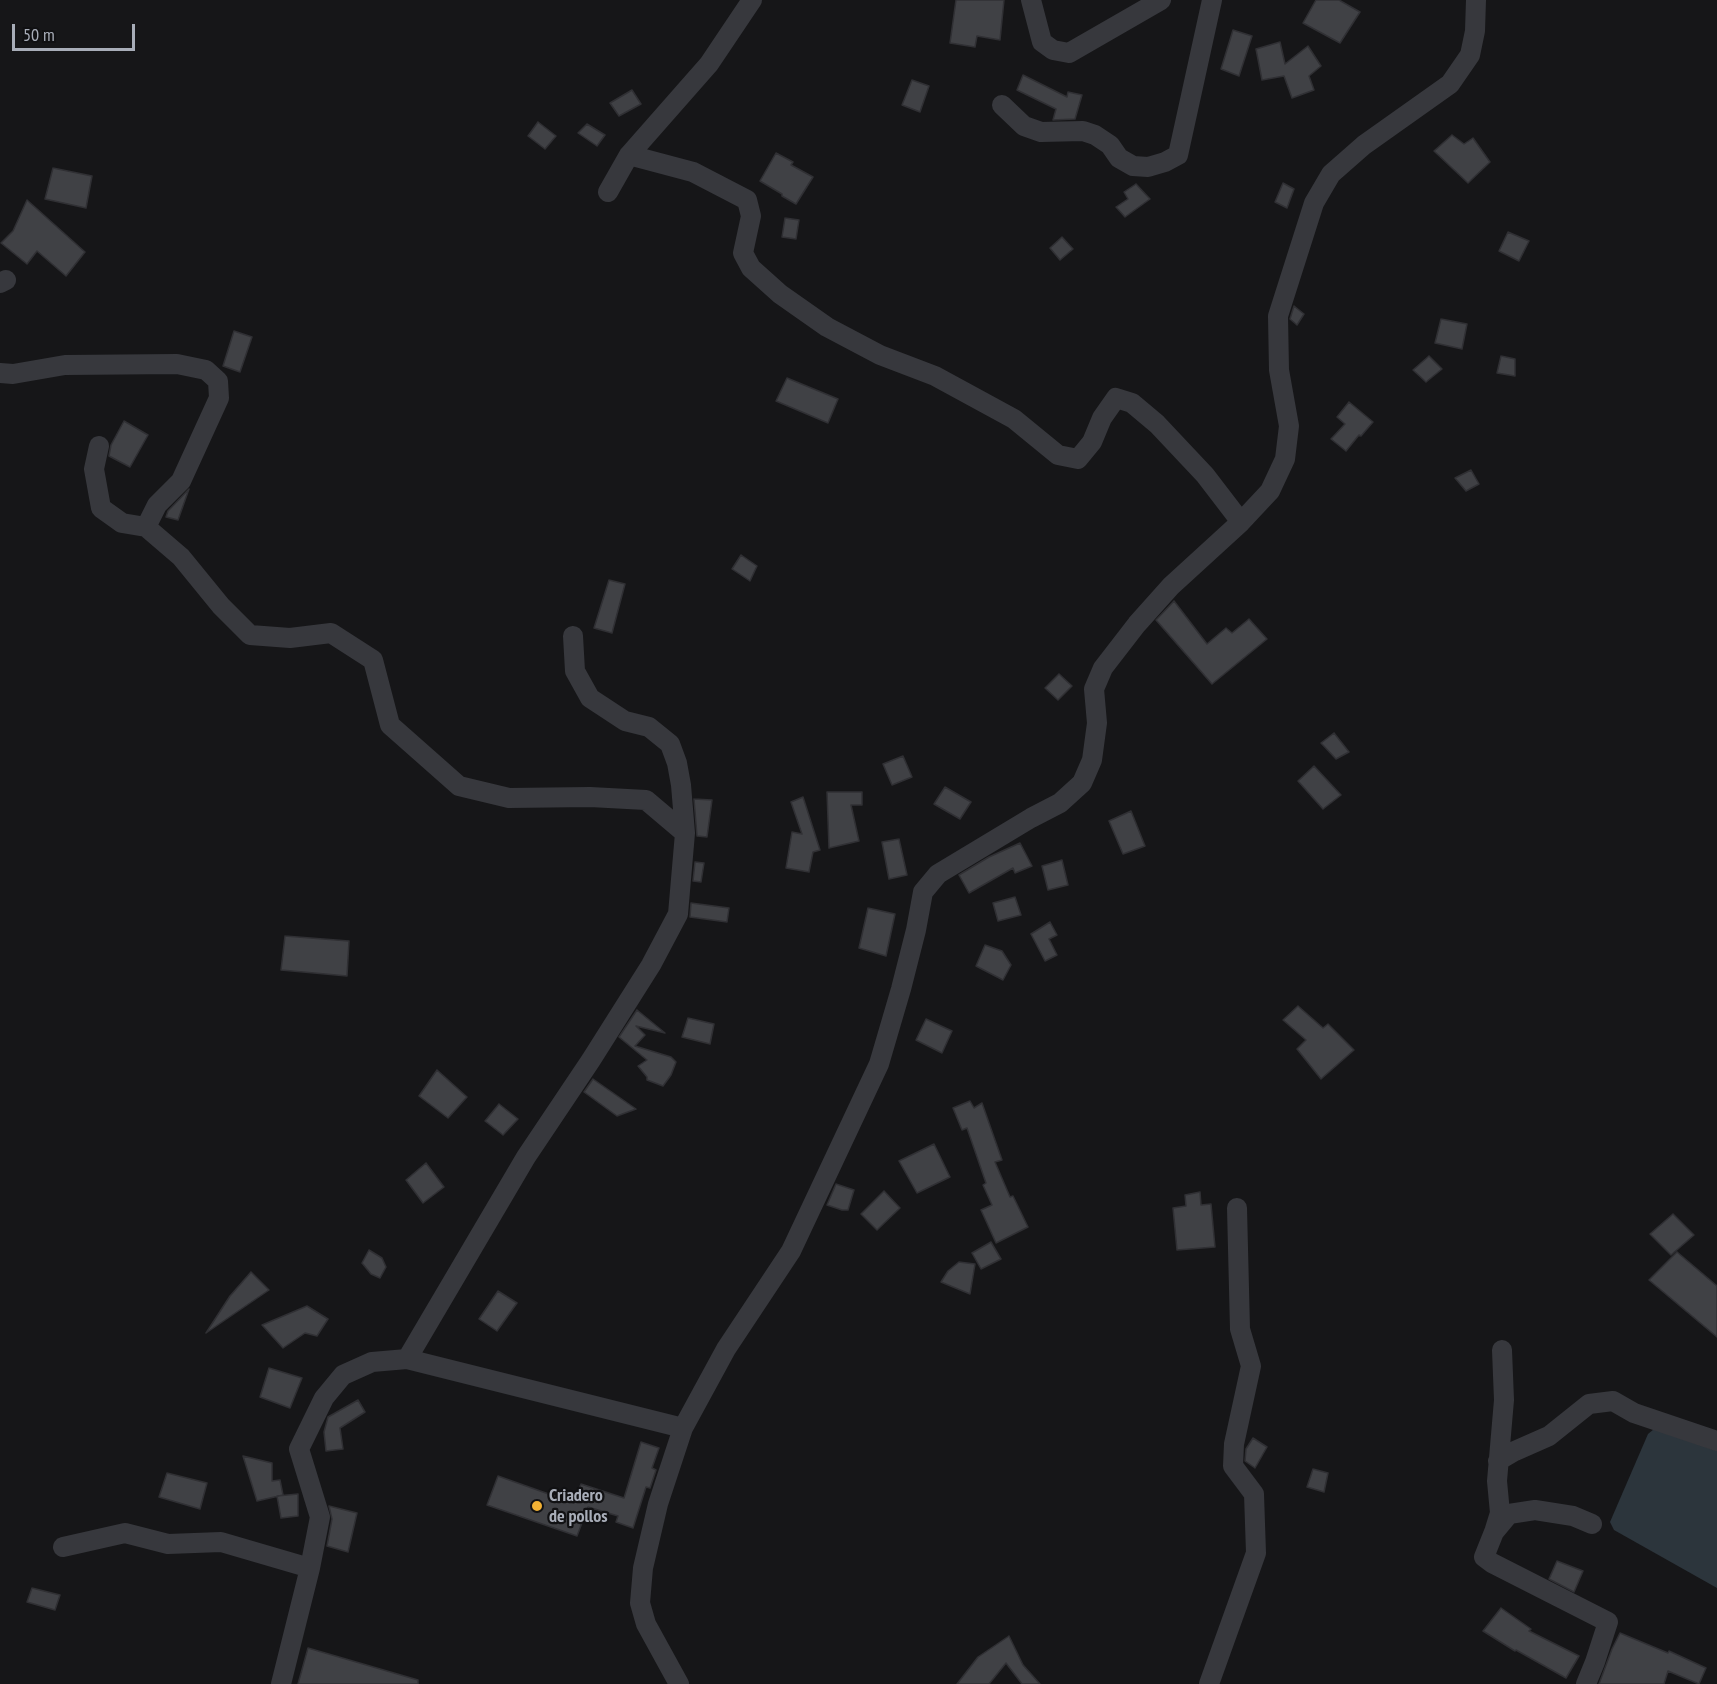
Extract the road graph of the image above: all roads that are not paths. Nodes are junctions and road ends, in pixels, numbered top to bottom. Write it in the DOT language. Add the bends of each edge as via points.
graph roads {
  1 [pos="752,0"];
  2 [pos="1031,0"];
  3 [pos="1161,0"];
  4 [pos="1212,0"];
  5 [pos="1476,0"];
  6 [pos="1002,105"];
  7 [pos="629,155"];
  8 [pos="608,192"];
  9 [pos="0,373"];
  10 [pos="99,446"];
  11 [pos="1240,522"];
  12 [pos="146,527"];
  13 [pos="573,636"];
  14 [pos="685,833"];
  15 [pos="1237,1208"];
  16 [pos="1502,1350"];
  17 [pos="407,1359"];
  18 [pos="682,1428"];
  19 [pos="1717,1441"];
  20 [pos="1498,1461"];
  21 [pos="1592,1524"];
  22 [pos="1494,1532"];
  23 [pos="63,1547"];
  24 [pos="310,1568"];
  25 [pos="281,1684"];
  26 [pos="679,1684"];
  27 [pos="1209,1684"];
  28 [pos="1586,1684"];
  1 -- 7 [label="street" via="709,64"];
  2 -- 3 [label="street" via="1042,42 1053,50 1069,53"];
  4 -- 6 [label="street" via="1178,155 1165,162 1133,166 1095,135 1083,131 1041,132 1024,126"];
  5 -- 11 [label="street" via="1470,55 1450,84 1364,145 1331,174 1314,203 1278,316 1279,370 1289,426 1285,459 1270,491"];
  7 -- 8 [label="street"];
  7 -- 11 [label="street" via="693,172 747,200 751,216 743,252 751,268 780,294 827,327 880,355 935,376 1014,419 1058,455 1078,459 1116,399 1132,403 1205,475"];
  9 -- 12 [label="street" via="65,364 177,364 206,370 218,381 219,398 181,481 157,505"];
  10 -- 12 [label="street" via="94,469 101,508 122,523"];
  11 -- 18 [label="street" via="1171,586 1103,668 1094,689 1097,723 1092,760 1082,783 1060,803 938,874 923,892 879,1064 791,1251 726,1349"];
  12 -- 14 [label="street" via="182,557 220,606 249,635 290,638 331,633 373,660 390,725 459,786 508,798 646,800"];
  13 -- 14 [label="street" via="575,671 590,698 625,721 649,726 670,744 681,785"];
  14 -- 17 [label="street" via="678,914 651,965 526,1157"];
  15 -- 27 [label="street" via="1240,1329 1251,1366 1233,1466 1254,1494 1256,1553"];
  16 -- 20 [label="street" via="1504,1400"];
  17 -- 18 [label="street"];
  17 -- 24 [label="street" via="372,1362 343,1375 324,1398 299,1449 320,1517"];
  18 -- 26 [label="street" via="658,1504 643,1568 640,1603 646,1624"];
  19 -- 20 [label="street" via="1634,1413 1613,1401 1589,1404 1549,1436"];
  20 -- 22 [label="street" via="1500,1513"];
  21 -- 22 [label="street" via="1573,1516 1535,1510 1509,1514"];
  22 -- 28 [label="street" via="1484,1557 1608,1622"];
  23 -- 24 [label="street" via="125,1533 168,1544 221,1542"];
  24 -- 25 [label="street"];
}
